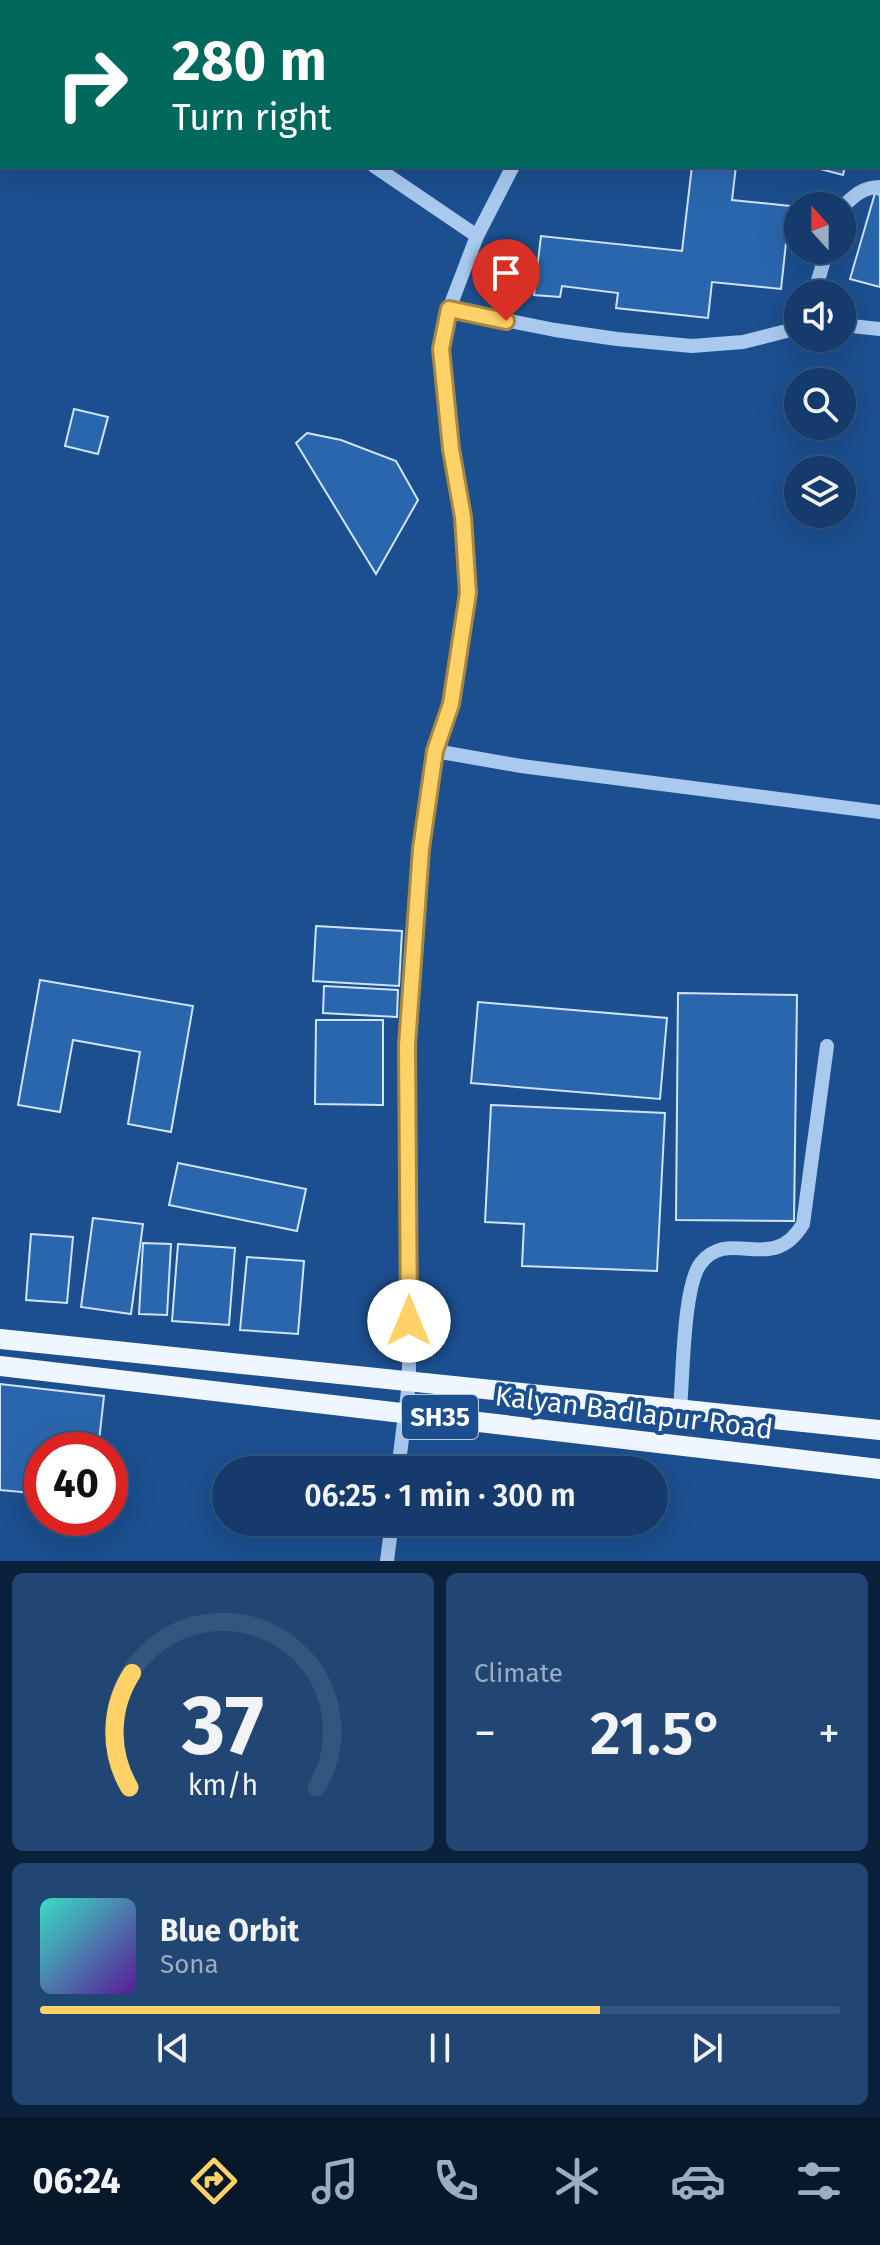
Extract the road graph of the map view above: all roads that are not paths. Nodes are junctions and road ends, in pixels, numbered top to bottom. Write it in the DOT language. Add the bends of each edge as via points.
graph roads {
  1 [pos="377,168"];
  2 [pos="512,168"];
  3 [pos="880,187"];
  4 [pos="856,194"];
  5 [pos="477,236"];
  6 [pos="449,309"];
  7 [pos="856,326"];
  8 [pos="880,329"];
  9 [pos="784,332"];
  10 [pos="435,751"];
  11 [pos="880,812"];
  12 [pos="827,1046"];
  13 [pos="0,1339"];
  14 [pos="0,1366"];
  15 [pos="409,1383"];
  16 [pos="680,1409"];
  17 [pos="405,1412"];
  18 [pos="880,1430"];
  19 [pos="400,1456"];
  20 [pos="880,1469"];
  21 [pos="390,1536"];
  22 [pos="387,1561"];
  1 -- 5 [label="street"];
  2 -- 5 [label="street"];
  3 -- 4 [label="street"];
  5 -- 6 [label="street"];
  6 -- 9 [label="street" via="570,332 692,346"];
  6 -- 10 [label="street" via="441,349 468,593 451,704"];
  7 -- 8 [label="street"];
  10 -- 11 [label="street"];
  10 -- 15 [label="street" via="421,849 407,1045"];
  12 -- 16 [label="street" via="803,1224 788,1244 775,1249 724,1248 699,1264 690,1288"];
  13 -- 15 [label="main road, Kalyan Badlapur Road / SH35"];
  14 -- 17 [label="main road, Kalyan Badlapur Road / SH35"];
  15 -- 16 [label="main road, Kalyan Badlapur Road / SH35"];
  15 -- 17 [label="street"];
  16 -- 18 [label="main road, Kalyan Badlapur Road / SH35"];
  17 -- 19 [label="street"];
  17 -- 20 [label="main road, Kalyan Badlapur Road / SH35"];
  21 -- 22 [label="street"];
}
